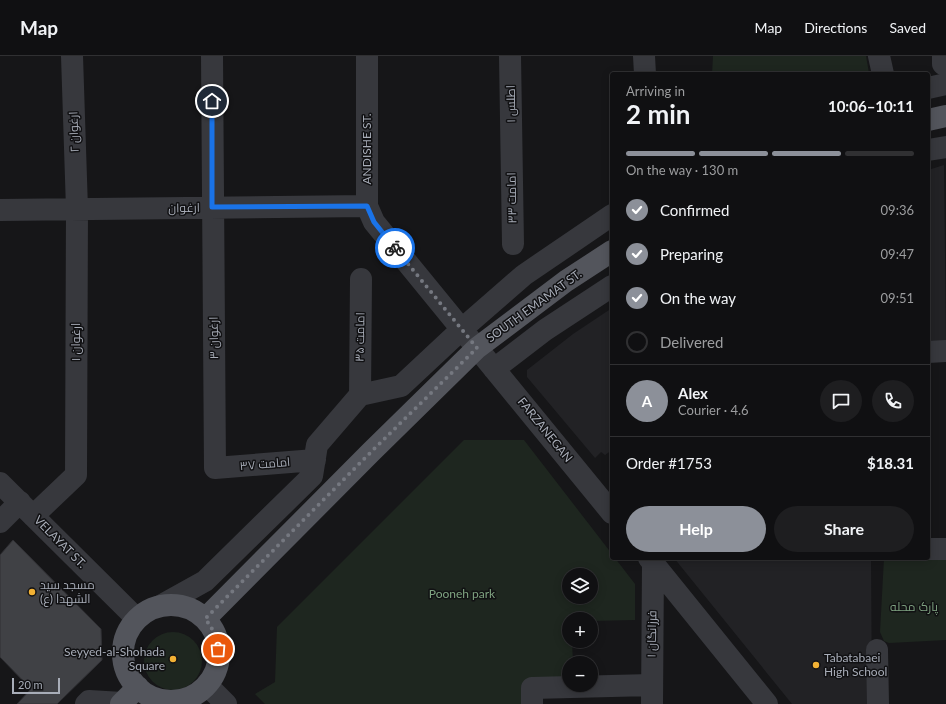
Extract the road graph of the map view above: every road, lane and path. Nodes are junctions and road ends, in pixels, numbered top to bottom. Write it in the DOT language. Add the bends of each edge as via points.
graph roads {
  1 [pos="72,56"];
  2 [pos="212,56"];
  3 [pos="367,56"];
  4 [pos="510,56"];
  5 [pos="644,56"];
  6 [pos="879,56"];
  7 [pos="944,68"];
  8 [pos="645,72"];
  9 [pos="882,72"];
  10 [pos="930,86"];
  11 [pos="946,116"];
  12 [pos="930,120"];
  13 [pos="946,147"];
  14 [pos="930,150"];
  15 [pos="511,153"];
  16 [pos="367,206"];
  17 [pos="212,207"];
  18 [pos="77,209"];
  19 [pos="0,210"];
  20 [pos="610,217"];
  21 [pos="513,244"];
  22 [pos="610,252"];
  23 [pos="361,279"];
  24 [pos="610,287"];
  25 [pos="462,329"];
  26 [pos="477,348"];
  27 [pos="930,352"];
  28 [pos="946,352"];
  29 [pos="494,369"];
  30 [pos="360,395"];
  31 [pos="315,460"];
  32 [pos="215,468"];
  33 [pos="0,482"];
  34 [pos="27,509"];
  35 [pos="610,510"];
  36 [pos="0,522"];
  37 [pos="930,549"];
  38 [pos="946,549"];
  39 [pos="651,561"];
  40 [pos="160,606"];
  41 [pos="137,619"];
  42 [pos="205,619"];
  43 [pos="877,650"];
  44 [pos="207,685"];
  45 [pos="138,687"];
  46 [pos="652,694"];
  47 [pos="122,703"];
  48 [pos="86,704"];
  49 [pos="226,704"];
  50 [pos="532,704"];
  51 [pos="767,704"];
  52 [pos="878,704"];
  1 -- 18 [label="street, ارغوان ۲"];
  2 -- 17 [label="street, ارغوان ۳"];
  3 -- 16 [label="street, ANDISHE ST."];
  4 -- 15 [label="street, اطلس ۱"];
  5 -- 8 [label="street"];
  6 -- 9 [label="street"];
  7 -- 10 [label="street"];
  11 -- 12 [label="main road"];
  13 -- 14 [label="street"];
  15 -- 21 [label="street, امامت ۳۳"];
  16 -- 17 [label="street, ارغوان"];
  16 -- 25 [label="street, ANDISHE ST." via="374,222"];
  17 -- 18 [label="street, ارغوان"];
  17 -- 32 [label="street, ارغوان ۳"];
  18 -- 19 [label="street, ارغوان"];
  18 -- 34 [label="street, ارغوان ۱" via="76,475"];
  20 -- 25 [label="street" via="524,275"];
  22 -- 26 [label="main road, SOUTH EMAMAT ST." via="566,281"];
  23 -- 30 [label="street, امامت ۳۵"];
  24 -- 29 [label="street" via="545,330"];
  25 -- 26 [label="street, ANDISHE ST."];
  25 -- 30 [label="street" via="401,386"];
  26 -- 29 [label="street, FARZANEGAN"];
  26 -- 42 [label="main road, SOUTH EMAMAT ST."];
  27 -- 28 [label="street"];
  29 -- 35 [label="street, FARZANEGAN"];
  30 -- 31 [label="street" via="318,445"];
  31 -- 32 [label="street, امامت ۳۷"];
  31 -- 40 [label="street" via="312,476 205,581"];
  33 -- 34 [label="street, VELAYAT ST."];
  34 -- 36 [label="street"];
  34 -- 41 [label="street, VELAYAT ST."];
  37 -- 38 [label="street"];
  39 -- 46 [label="street, فرزانگان ۱"];
  39 -- 51 [label="street"];
  40 -- 41 [label="main road"];
  40 -- 42 [label="main road" via="187,607"];
  41 -- 45 [label="main road" via="128,631 124,658 129,675"];
  42 -- 44 [label="main road" via="217,639 219,655 215,671"];
  43 -- 52 [label="street"];
  44 -- 45 [label="main road" via="195,694 180,700 150,696"];
  44 -- 49 [label="street"];
  45 -- 47 [label="main road"];
  46 -- 50 [label="street" via="532,688"];
  47 -- 48 [label="street" via="89,701"];
}
